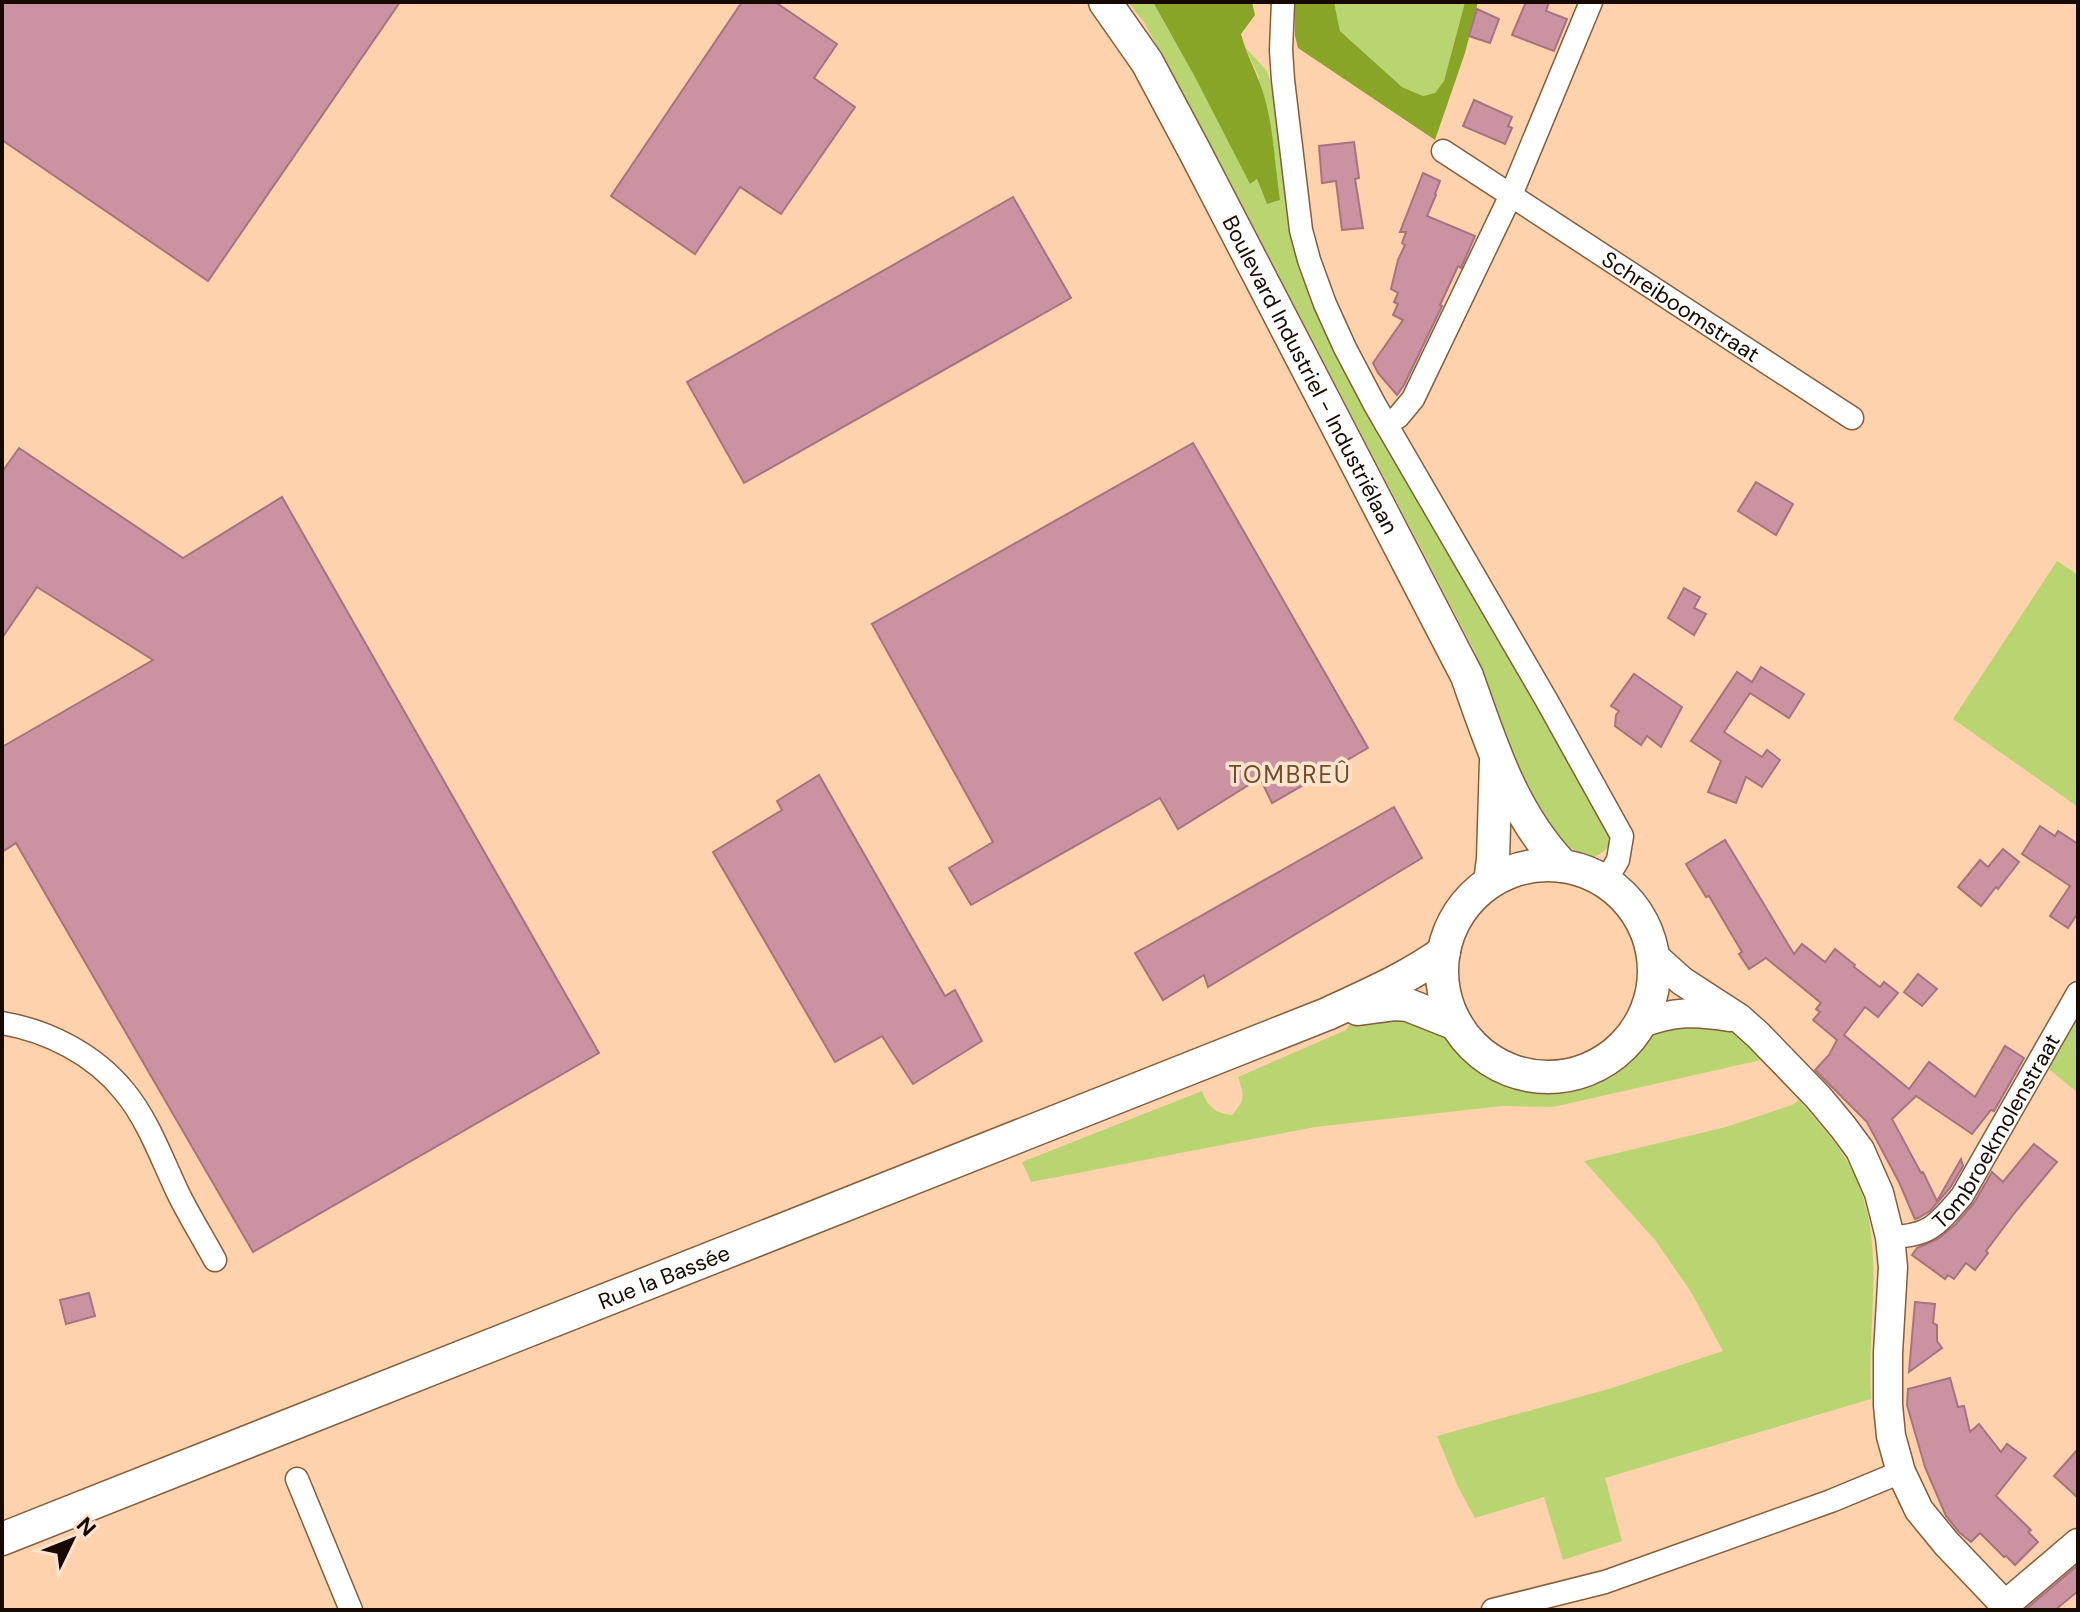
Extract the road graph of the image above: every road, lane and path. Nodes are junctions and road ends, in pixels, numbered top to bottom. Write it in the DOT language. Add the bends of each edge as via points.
graph roads {
  1 [pos="1105,2"];
  2 [pos="1283,2"];
  3 [pos="1591,2"];
  4 [pos="1443,151"];
  5 [pos="1511,195"];
  6 [pos="1852,418"];
  7 [pos="1386,424"];
  8 [pos="1496,757"];
  9 [pos="1563,866"];
  10 [pos="1490,882"];
  11 [pos="1605,882"];
  12 [pos="1444,952"];
  13 [pos="1653,955"];
  14 [pos="2078,993"];
  15 [pos="1327,1014"];
  16 [pos="1739,1018"];
  17 [pos="2,1023"];
  18 [pos="1456,1024"];
  19 [pos="1640,1024"];
  20 [pos="1890,1237"];
  21 [pos="215,1260"];
  22 [pos="1901,1472"];
  23 [pos="297,1479"];
  24 [pos="2,1539"];
  25 [pos="2078,1543"];
  26 [pos="2007,1608"];
  27 [pos="351,1610"];
  28 [pos="1493,1610"];
  1 -- 8 [label="main road, Boulevard Industriel - Industriélaan" via="1147,62 1188,137 1446,633"];
  2 -- 7 [label="street" via="1283,80 1301,230 1325,304"];
  3 -- 5 [label="street"];
  4 -- 5 [label="street, Schreiboomstraat"];
  5 -- 6 [label="street, Schreiboomstraat"];
  5 -- 7 [label="street" via="1413,399"];
  7 -- 11 [label="street" via="1622,836 1618,860"];
  8 -- 9 [label="main road, Boulevard Industriel - Industriélaan" via="1530,826"];
  8 -- 10 [label="main road, Boulevard Industriel - Industriélaan"];
  9 -- 10 [label="main road" via="1517,870"];
  9 -- 11 [label="main road"];
  10 -- 12 [label="main road" via="1458,916"];
  11 -- 13 [label="main road" via="1634,909"];
  12 -- 15 [label="main road, Rue la Bassée"];
  12 -- 18 [label="main road" via="1443,985"];
  13 -- 16 [label="street"];
  13 -- 19 [label="main road" via="1653,991"];
  14 -- 20 [label="street, Tombroekmolenstraat" via="1962,1196 1928,1230"];
  15 -- 18 [label="main road, Rue la Bassée" via="1396,1004"];
  15 -- 24 [label="main road, Rue la Bassée"];
  16 -- 19 [label="street" via="1696,1012"];
  16 -- 20 [label="street" via="1818,1097 1860,1150"];
  17 -- 21 [label="street" via="65,1044 124,1091"];
  18 -- 19 [label="main road" via="1493,1062 1546,1077 1574,1074 1608,1059"];
  20 -- 22 [label="street" via="1888,1405"];
  22 -- 26 [label="street" via="1919,1510"];
  22 -- 28 [label="street" via="1605,1582"];
  23 -- 27 [label="street"];
  25 -- 26 [label="street"];
}
